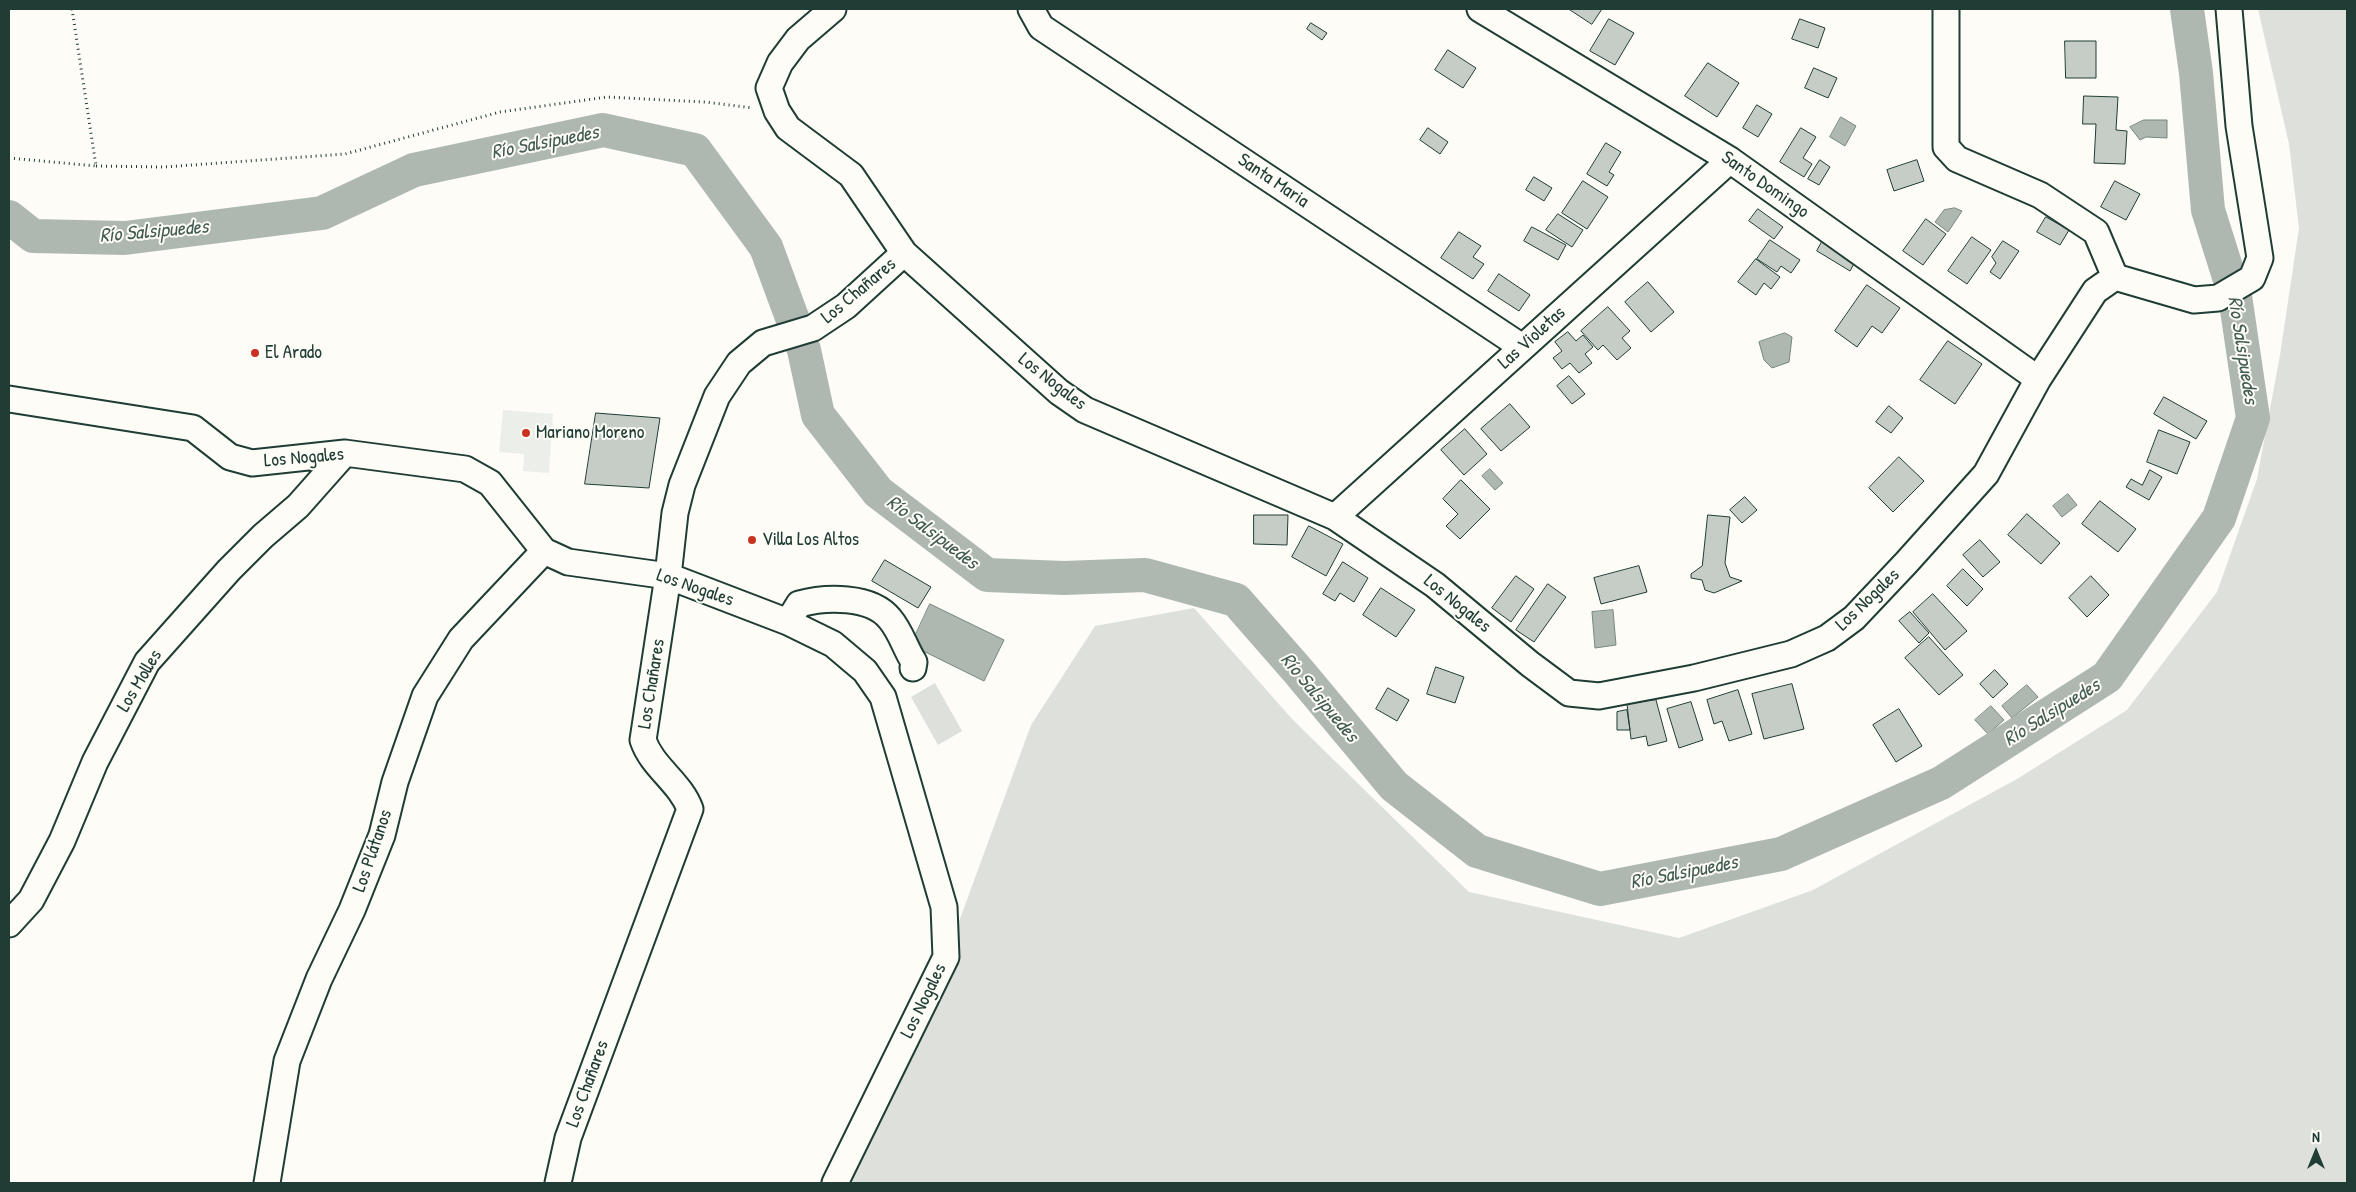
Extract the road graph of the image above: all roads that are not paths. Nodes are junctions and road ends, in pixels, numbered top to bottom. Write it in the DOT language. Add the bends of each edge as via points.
graph roads {
  1 [pos="833,9"];
  2 [pos="1032,9"];
  3 [pos="1480,9"];
  4 [pos="1946,9"];
  5 [pos="2230,9"];
  6 [pos="1730,160"];
  7 [pos="904,253"];
  8 [pos="2115,277"];
  9 [pos="1522,347"];
  10 [pos="2038,379"];
  11 [pos="9,399"];
  12 [pos="345,453"];
  13 [pos="1335,517"];
  14 [pos="544,551"];
  15 [pos="668,576"];
  16 [pos="788,622"];
  17 [pos="913,668"];
  18 [pos="9,924"];
  19 [pos="267,1183"];
  20 [pos="558,1183"];
  21 [pos="835,1183"];
  1 -- 7 [label="street, Los Nogales" via="798,39 780,63 769,88 777,111 788,128 851,175"];
  2 -- 9 [label="street, Santa Maria" via="1041,27"];
  3 -- 6 [label="street, Santo Domingo"];
  4 -- 8 [label="street" via="1946,147 1957,159 2040,195 2096,232"];
  5 -- 8 [label="street" via="2239,126 2260,258 2252,278 2218,298 2194,300"];
  6 -- 9 [label="street, Las Violetas"];
  6 -- 10 [label="street, Santo Domingo"];
  7 -- 13 [label="street, Los Nogales" via="1059,392 1085,410"];
  7 -- 15 [label="street, Los Chañares" via="846,306 813,328 763,343 739,363 716,396 682,485 675,514"];
  8 -- 10 [label="street, Los Nogales" via="2095,291"];
  9 -- 13 [label="street, Las Violetas"];
  10 -- 13 [label="street, Los Nogales" via="1986,474 1854,618 1827,638 1790,654 1694,678 1599,696 1569,693 1435,585"];
  11 -- 12 [label="street, Los Nogales" via="193,428 230,457 252,463"];
  12 -- 14 [label="street, Los Nogales" via="465,469 490,483"];
  12 -- 18 [label="street, Los Molles" via="298,506 229,570 147,662 95,762 62,841 31,900"];
  14 -- 15 [label="street, Los Nogales" via="568,562"];
  14 -- 19 [label="street, Los Plátanos" via="461,639 425,696 395,782 382,835 287,1061"];
  15 -- 16 [label="street, Los Nogales"];
  15 -- 20 [label="street, Los Chañares" via="643,740 647,752 685,796 690,809 568,1138"];
  16 -- 17 [label="street" via="799,604 818,599 847,600 873,606 889,617 901,634 914,662"];
  16 -- 21 [label="street, Los Nogales" via="833,644 865,671 883,697 944,907 946,957"];
}
